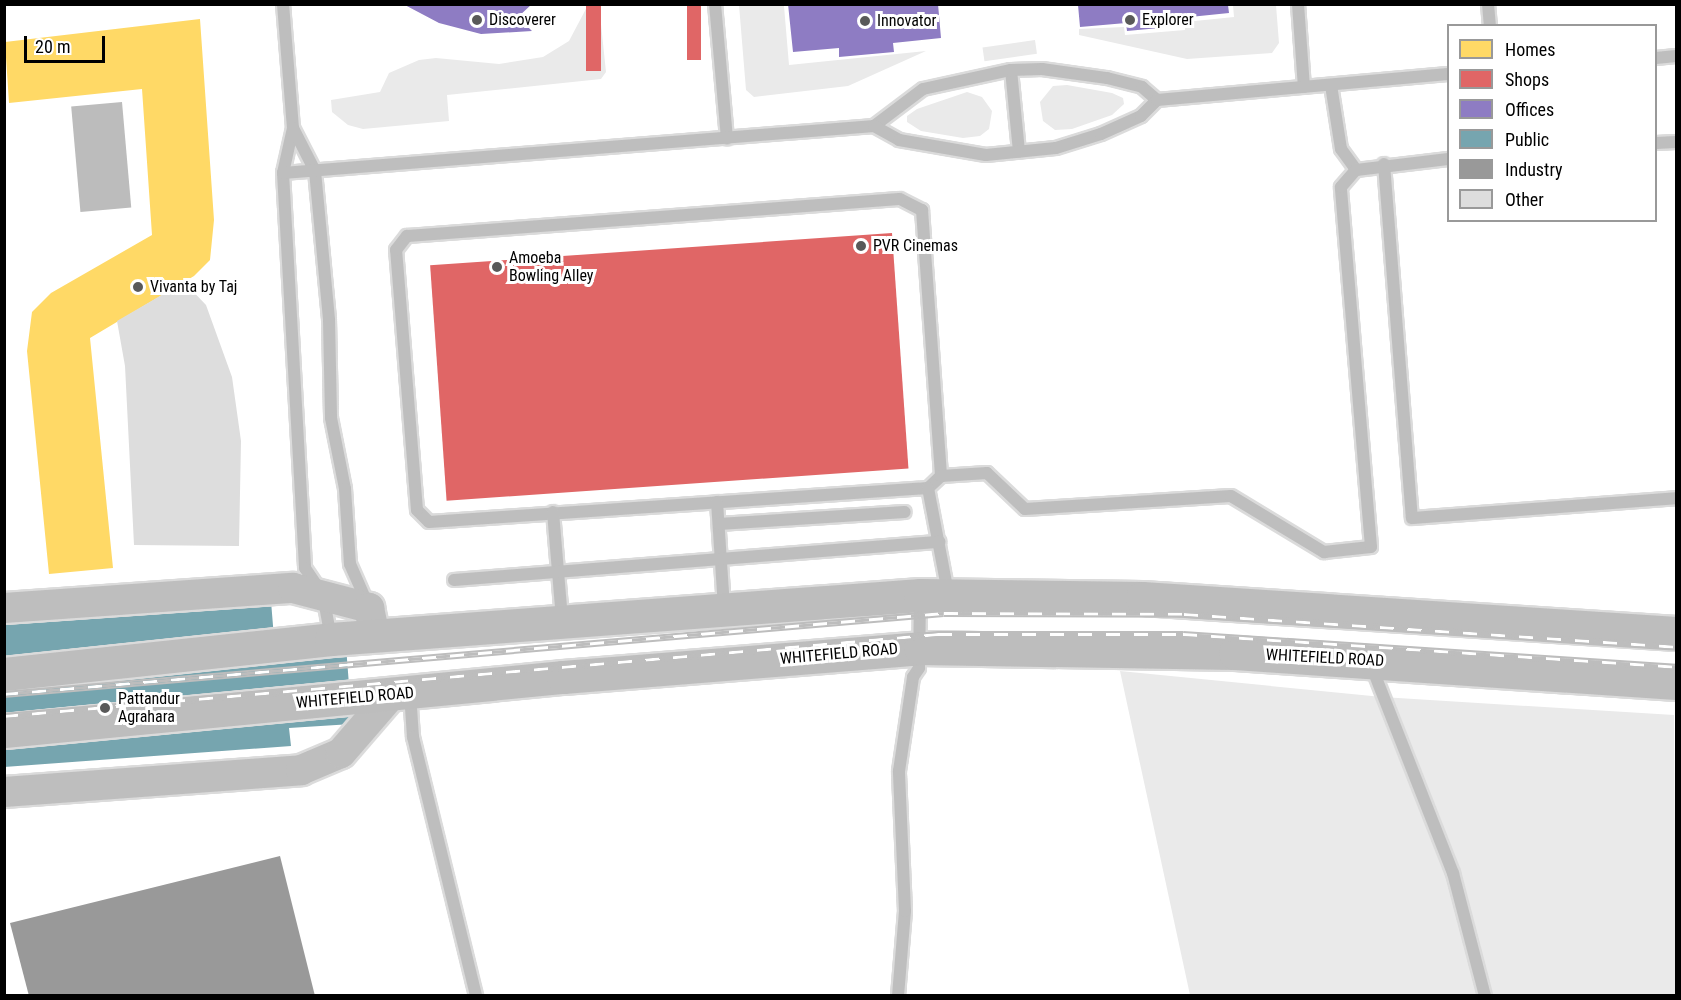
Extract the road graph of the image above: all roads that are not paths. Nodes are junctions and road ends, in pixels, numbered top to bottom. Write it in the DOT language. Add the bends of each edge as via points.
graph roads {
  1 [pos="282,4"];
  2 [pos="715,4"];
  3 [pos="1298,4"];
  4 [pos="1488,4"];
  5 [pos="1490,24"];
  6 [pos="1677,56"];
  7 [pos="1657,58"];
  8 [pos="1011,70"];
  9 [pos="1447,75"];
  10 [pos="1331,85"];
  11 [pos="1304,87"];
  12 [pos="1157,99"];
  13 [pos="874,126"];
  14 [pos="293,128"];
  15 [pos="727,138"];
  16 [pos="1677,142"];
  17 [pos="1657,143"];
  18 [pos="1019,152"];
  19 [pos="1447,159"];
  20 [pos="1384,164"];
  21 [pos="1356,170"];
  22 [pos="315,171"];
  23 [pos="283,173"];
  24 [pos="941,476"];
  25 [pos="928,488"];
  26 [pos="1677,498"];
  27 [pos="717,502"];
  28 [pos="553,512"];
  29 [pos="905,512"];
  30 [pos="719,524"];
  31 [pos="940,542"];
  32 [pos="722,561"];
  33 [pos="558,572"];
  34 [pos="454,580"];
  35 [pos="323,595"];
  36 [pos="934,595"];
  37 [pos="4,608"];
  38 [pos="724,608"];
  39 [pos="562,620"];
  40 [pos="372,622"];
  41 [pos="1677,633"];
  42 [pos="331,639"];
  43 [pos="920,648"];
  44 [pos="1370,661"];
  45 [pos="4,674"];
  46 [pos="1677,682"];
  47 [pos="401,693"];
  48 [pos="4,731"];
  49 [pos="4,792"];
  50 [pos="476,996"];
  51 [pos="898,996"];
  52 [pos="1485,996"];
  1 -- 14 [label="lane"];
  2 -- 15 [label="lane"];
  3 -- 11 [label="lane"];
  4 -- 5 [label="lane"];
  6 -- 7 [label="lane"];
  8 -- 12 [label="lane" via="1041,69 1107,78 1142,87"];
  8 -- 13 [label="lane" via="923,89"];
  8 -- 18 [label="lane"];
  9 -- 10 [label="lane"];
  10 -- 11 [label="lane"];
  10 -- 21 [label="lane" via="1341,149"];
  11 -- 12 [label="lane"];
  12 -- 18 [label="lane" via="1141,116 1101,134 1056,148"];
  13 -- 15 [label="lane"];
  13 -- 18 [label="lane" via="899,140 930,146 986,155"];
  14 -- 22 [label="lane"];
  14 -- 23 [label="lane"];
  15 -- 22 [label="lane"];
  16 -- 17 [label="lane"];
  19 -- 20 [label="lane"];
  20 -- 21 [label="lane"];
  20 -- 26 [label="lane" via="1412,518"];
  21 -- 24 [label="lane" via="1341,188 1371,547 1324,552 1231,496 1025,509 987,473"];
  22 -- 23 [label="lane"];
  22 -- 40 [label="lane" via="329,320 331,418 345,489 350,564"];
  23 -- 35 [label="lane" via="305,568"];
  24 -- 25 [label="lane"];
  24 -- 28 [label="lane" via="922,210 900,199 407,236 396,250 417,510 429,522"];
  25 -- 27 [label="lane"];
  25 -- 31 [label="lane"];
  27 -- 28 [label="lane"];
  27 -- 30 [label="lane"];
  28 -- 33 [label="lane"];
  29 -- 30 [label="lane"];
  30 -- 32 [label="lane"];
  31 -- 32 [label="lane"];
  31 -- 36 [label="lane"];
  32 -- 33 [label="lane"];
  32 -- 38 [label="lane"];
  33 -- 34 [label="lane"];
  33 -- 39 [label="lane"];
  35 -- 37 [label="street" via="293,588"];
  35 -- 40 [label="street"];
  35 -- 42 [label="lane"];
  36 -- 38 [label="main road"];
  36 -- 41 [label="main road" via="1178,600"];
  36 -- 43 [label="lane"];
  38 -- 39 [label="main road"];
  39 -- 40 [label="main road"];
  40 -- 42 [label="main road"];
  42 -- 45 [label="main road"];
  43 -- 44 [label="main road, WHITEFIELD ROAD" via="1143,649"];
  43 -- 47 [label="main road, WHITEFIELD ROAD"];
  43 -- 51 [label="lane" via="899,771 905,911"];
  44 -- 46 [label="main road, WHITEFIELD ROAD"];
  44 -- 52 [label="lane" via="1453,873"];
  47 -- 48 [label="main road, WHITEFIELD ROAD"];
  47 -- 49 [label="street" via="341,753 301,770"];
  47 -- 50 [label="lane"];
}
